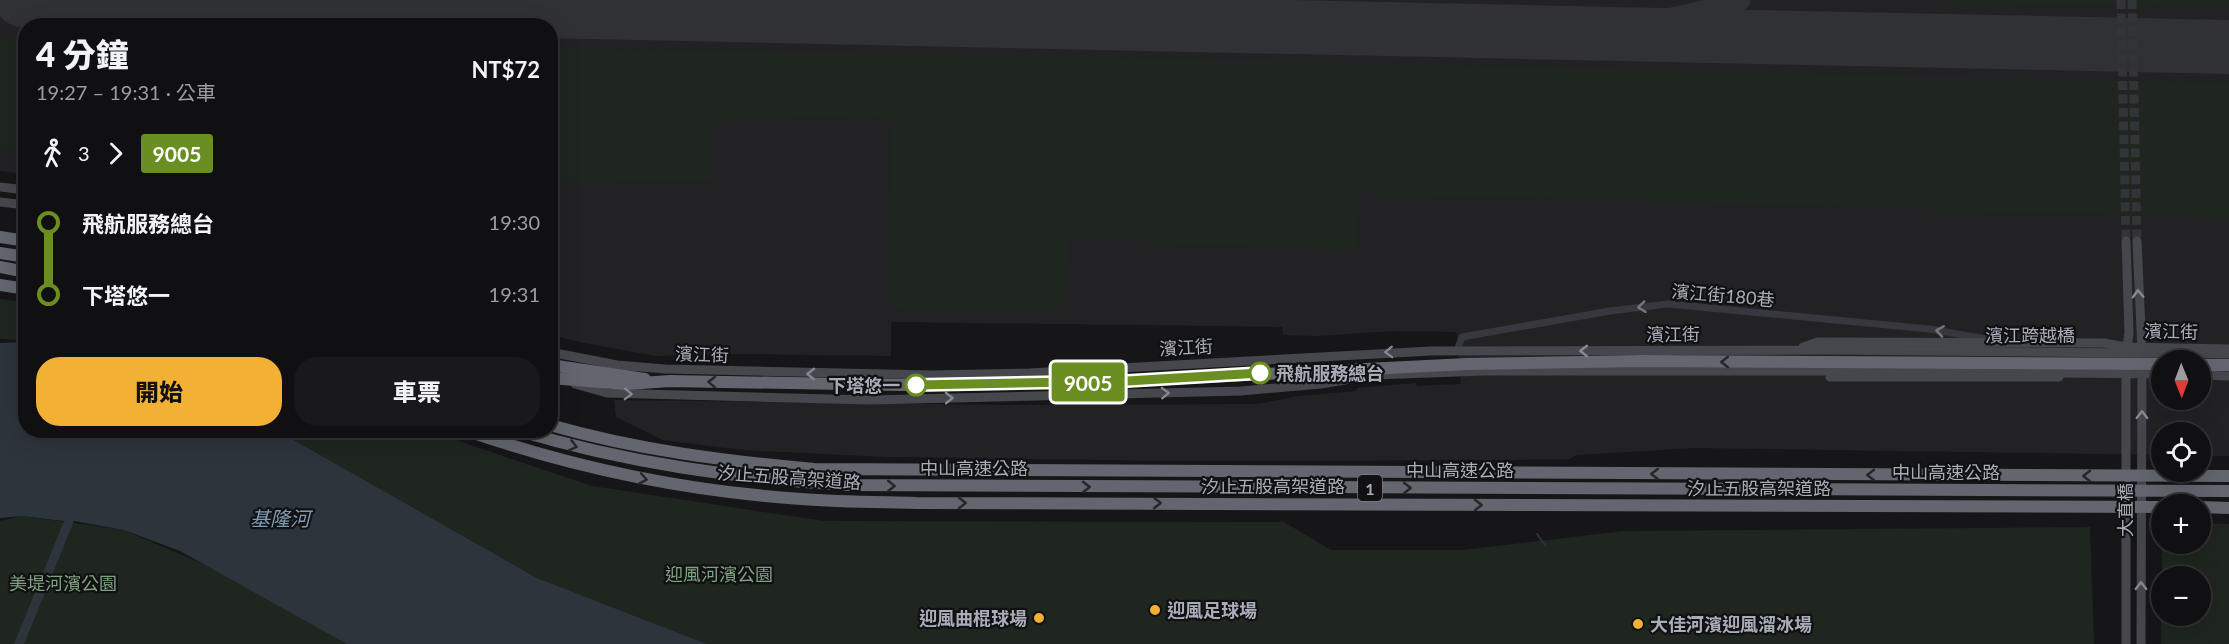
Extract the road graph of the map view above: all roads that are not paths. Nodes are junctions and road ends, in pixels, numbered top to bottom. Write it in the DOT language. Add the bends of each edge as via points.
graph roads {
  1 [pos="0,187"];
  2 [pos="18,189"];
  3 [pos="0,202"];
  4 [pos="18,205"];
  5 [pos="0,237"];
  6 [pos="18,240"];
  7 [pos="2126,241"];
  8 [pos="2137,241"];
  9 [pos="0,253"];
  10 [pos="18,256"];
  11 [pos="0,267"];
  12 [pos="18,270"];
  13 [pos="0,285"];
  14 [pos="18,288"];
  15 [pos="1998,342"];
  16 [pos="2126,347"];
  17 [pos="2142,347"];
  18 [pos="2229,349"];
  19 [pos="1832,350"];
  20 [pos="1457,351"];
  21 [pos="1789,351"];
  22 [pos="558,354"];
  23 [pos="2229,354"];
  24 [pos="1289,357"];
  25 [pos="2151,364"];
  26 [pos="2211,364"];
  27 [pos="2229,365"];
  28 [pos="558,366"];
  29 [pos="1735,373"];
  30 [pos="2151,375"];
  31 [pos="2126,376"];
  32 [pos="2142,376"];
  33 [pos="2151,376"];
  34 [pos="2211,376"];
  35 [pos="2229,377"];
  36 [pos="558,379"];
  37 [pos="558,380"];
  38 [pos="670,381"];
  39 [pos="1290,388"];
  40 [pos="558,427"];
  41 [pos="491,438"];
  42 [pos="547,438"];
  43 [pos="2229,477"];
  44 [pos="2229,491"];
  45 [pos="2151,507"];
  46 [pos="2211,507"];
  47 [pos="2229,508"];
  48 [pos="2126,644"];
  49 [pos="2141,644"];
  1 -- 2 [label="main road"];
  3 -- 4 [label="main road"];
  5 -- 6 [label="highway"];
  7 -- 16 [label="main road, 大直橋"];
  17 -- 8 [label="main road, 大直橋, one-way"];
  9 -- 10 [label="highway"];
  11 -- 12 [label="highway"];
  13 -- 14 [label="highway"];
  15 -- 16 [label="main road, 濱江街"];
  15 -- 20 [label="street, 濱江街180巷, one-way" via="1929,329 1668,304 1462,337"];
  15 -- 21 [label="main road, 濱江街" via="1818,342"];
  16 -- 17 [label="main road, 濱江街"];
  16 -- 31 [label="main road, 大直橋"];
  17 -- 18 [label="main road, 濱江街"];
  17 -- 32 [label="main road, 大直橋"];
  19 -- 21 [label="main road, 濱江街"];
  19 -- 23 [label="main road, 濱江跨越橋, bridge"];
  21 -- 20 [label="main road, 濱江街, one-way"];
  20 -- 24 [label="main road, 濱江街, one-way"];
  24 -- 22 [label="main road, 濱江街, one-way" via="931,375 665,369"];
  24 -- 39 [label="main road"];
  25 -- 38 [label="highway, one-way, bridge" via="1640,362 1467,364 1012,384"];
  26 -- 27 [label="highway"];
  28 -- 38 [label="highway, bridge"];
  29 -- 30 [label="main road, bridge"];
  29 -- 31 [label="main road"];
  29 -- 39 [label="main road" via="1485,371 1374,375"];
  31 -- 32 [label="main road"];
  31 -- 48 [label="main road, 大直橋, bridge"];
  32 -- 33 [label="main road"];
  49 -- 32 [label="main road, 大直橋, one-way, bridge"];
  34 -- 35 [label="main road"];
  36 -- 38 [label="highway, bridge" via="626,384"];
  37 -- 39 [label="main road, one-way" via="607,393 869,400"];
  43 -- 40 [label="highway, 中山高速公路 / 1, one-way, bridge" via="814,469 657,450"];
  41 -- 45 [label="highway, 汐止五股高架道路 / 1, one-way, bridge" via="637,478 803,500"];
  42 -- 44 [label="highway, 中山高速公路 / 1, one-way, bridge" via="682,470 848,485"];
  46 -- 47 [label="highway"];
}
